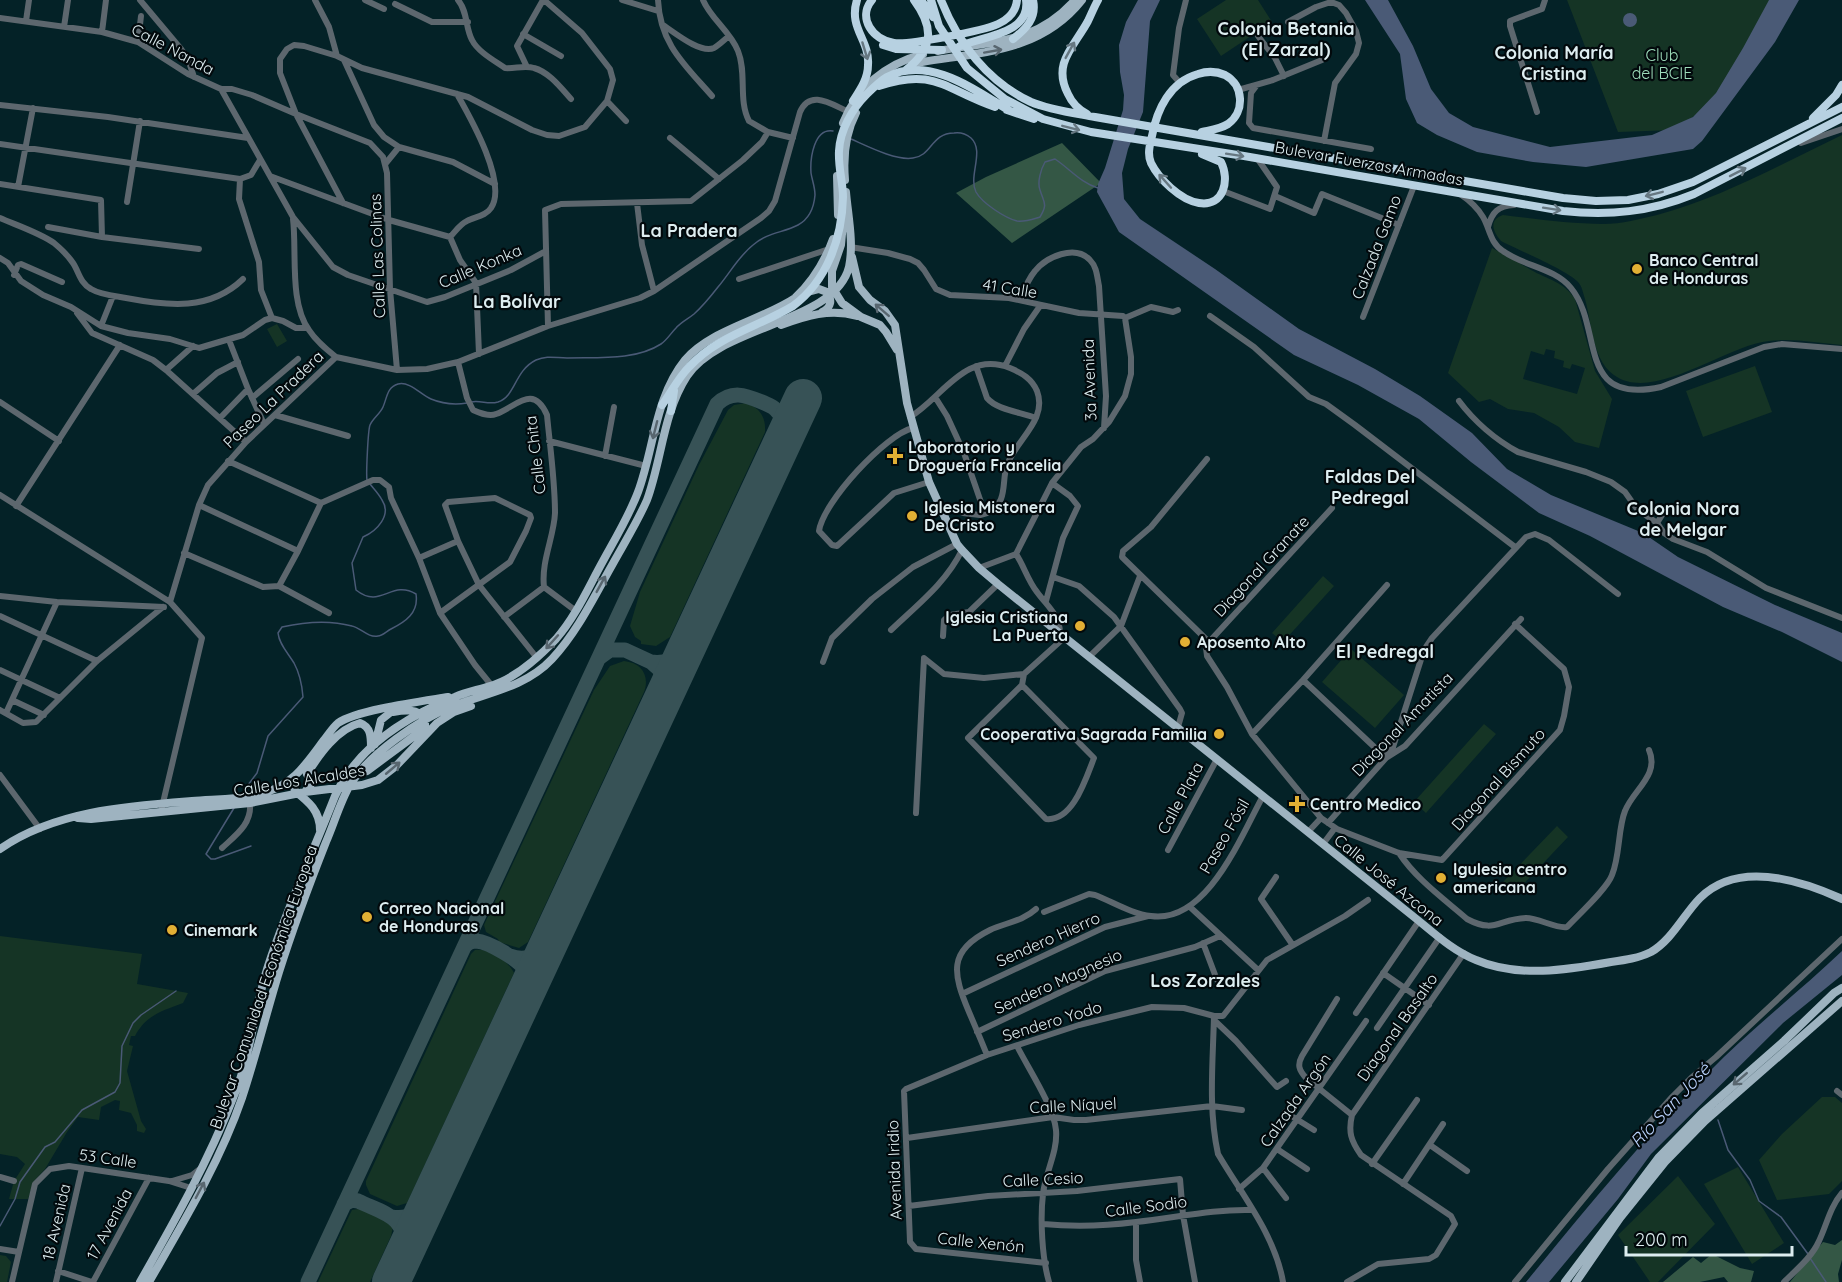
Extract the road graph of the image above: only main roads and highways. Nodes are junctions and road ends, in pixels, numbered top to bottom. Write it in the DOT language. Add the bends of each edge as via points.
graph roads {
  1 [pos="857,0"];
  2 [pos="866,0"];
  3 [pos="872,0"];
  4 [pos="914,0"];
  5 [pos="921,0"];
  6 [pos="931,0"];
  7 [pos="944,0"];
  8 [pos="1017,0"];
  9 [pos="1026,0"];
  10 [pos="1033,0"];
  11 [pos="1075,0"];
  12 [pos="1082,0"];
  13 [pos="1098,0"];
  14 [pos="940,28"];
  15 [pos="1013,39"];
  16 [pos="956,48"];
  17 [pos="942,50"];
  18 [pos="906,70"];
  19 [pos="1842,85"];
  20 [pos="879,86"];
  21 [pos="853,101"];
  22 [pos="1842,107"];
  23 [pos="1010,111"];
  24 [pos="1092,117"];
  25 [pos="1842,118"];
  26 [pos="1043,119"];
  27 [pos="1804,126"];
  28 [pos="1193,133"];
  29 [pos="1159,143"];
  30 [pos="838,183"];
  31 [pos="851,249"];
  32 [pos="797,296"];
  33 [pos="818,314"];
  34 [pos="861,317"];
  35 [pos="745,335"];
  36 [pos="900,363"];
  37 [pos="676,385"];
  38 [pos="662,405"];
  39 [pos="671,411"];
  40 [pos="499,692"];
  41 [pos="456,696"];
  42 [pos="391,712"];
  43 [pos="326,738"];
  44 [pos="373,746"];
  45 [pos="303,774"];
  46 [pos="292,780"];
  47 [pos="352,782"];
  48 [pos="301,793"];
  49 [pos="162,808"];
  50 [pos="320,838"];
  51 [pos="0,849"];
  52 [pos="1842,899"];
  53 [pos="1842,990"];
  54 [pos="1842,1001"];
  55 [pos="1787,1043"];
  56 [pos="159,1256"];
  57 [pos="140,1282"];
  58 [pos="149,1282"];
  59 [pos="1565,1282"];
  60 [pos="1576,1282"];
  1 -- 21 [label="highway, one-way" via="855,22 868,65 867,76"];
  2 -- 17 [label="highway" via="861,9 862,23 875,41 896,49"];
  3 -- 8 [label="highway" via="866,10 868,26 881,38 903,44 997,25 1013,12"];
  4 -- 18 [label="highway" via="929,26 928,37 917,62"];
  5 -- 14 [label="highway"];
  6 -- 14 [label="highway, Bulevar Fuerzas Armadas"];
  7 -- 24 [label="highway, Bulevar Fuerzas Armadas" via="959,38 999,82 1033,102"];
  9 -- 16 [label="highway" via="1025,17 1014,27"];
  10 -- 15 [label="highway" via="1034,16"];
  11 -- 15 [label="main road, Bulevar Comunidad Económica Europea" via="1044,27"];
  20 -- 12 [label="main road, Bulevar Comunidad Económica Europea, one-way" via="922,62 1006,49 1036,38 1074,11"];
  24 -- 13 [label="highway, one-way" via="1072,102 1061,73 1066,56"];
  14 -- 26 [label="highway, Bulevar Fuerzas Armadas" via="967,68 1005,99"];
  15 -- 16 [label="main road, Bulevar Comunidad Económica Europea"];
  16 -- 17 [label="main road, Bulevar Comunidad Económica Europea"];
  17 -- 21 [label="main road, Bulevar Comunidad Económica Europea" via="889,68 869,82"];
  18 -- 23 [label="highway" via="945,75"];
  18 -- 37 [label="highway" via="885,78 864,97 848,121 839,151 843,198 840,225 821,275 793,306 706,350"];
  19 -- 27 [label="highway"];
  20 -- 23 [label="highway" via="900,79 923,78"];
  20 -- 31 [label="main road, Bulevar Comunidad Económica Europea" via="855,114 845,147"];
  21 -- 30 [label="main road, Bulevar Comunidad Económica Europea" via="836,151"];
  22 -- 27 [label="highway, Bulevar Fuerzas Armadas"];
  23 -- 26 [label="highway"];
  24 -- 28 [label="highway, Bulevar Fuerzas Armadas"];
  29 -- 25 [label="highway, Bulevar Fuerzas Armadas, one-way" via="1525,205 1595,214 1627,213 1694,194"];
  26 -- 29 [label="highway, Bulevar Fuerzas Armadas, one-way" via="1091,132"];
  27 -- 28 [label="highway, Bulevar Fuerzas Armadas, one-way" via="1693,182 1659,194 1596,201"];
  29 -- 28 [label="highway, one-way" via="1221,162 1227,177 1223,192 1209,202 1189,200 1174,190 1151,162 1149,150 1162,103 1180,82 1204,72 1227,76 1240,96 1235,117 1218,129"];
  30 -- 32 [label="main road, Bulevar Comunidad Económica Europea" via="838,222 829,249"];
  30 -- 34 [label="main road, Calle José Azcona" via="843,225 831,278 836,296"];
  31 -- 35 [label="main road, Bulevar Comunidad Económica Europea" via="843,281 825,298 807,310"];
  36 -- 31 [label="main road, Calle José Azcona, one-way" via="895,325 859,287"];
  32 -- 33 [label="main road" via="819,289 827,292 829,307"];
  32 -- 38 [label="main road, Bulevar Comunidad Económica Europea" via="702,344 669,385"];
  33 -- 34 [label="main road" via="841,312"];
  33 -- 35 [label="main road"];
  34 -- 36 [label="main road, Calle José Azcona" via="886,332"];
  35 -- 39 [label="main road, Bulevar Comunidad Económica Europea" via="701,360 688,375"];
  36 -- 52 [label="main road, Calle José Azcona" via="910,417 929,482 960,547 979,568 1419,921 1476,960 1529,971 1640,957 1664,942 1711,888 1740,877 1789,881"];
  37 -- 38 [label="highway"];
  37 -- 39 [label="highway"];
  38 -- 41 [label="main road, Bulevar Comunidad Económica Europea, one-way" via="633,502 576,611 556,638 521,670 492,686"];
  40 -- 39 [label="main road, Bulevar Comunidad Económica Europea, one-way" via="548,663 579,624 647,499"];
  40 -- 47 [label="main road, Bulevar Comunidad Económica Europea" via="450,707 415,726"];
  48 -- 40 [label="main road, Calle Los Alcaldes, one-way" via="378,780 437,723"];
  41 -- 43 [label="main road, Calle Los Alcaldes" via="348,717"];
  41 -- 44 [label="main road, Bulevar Comunidad Económica Europea" via="410,718"];
  42 -- 43 [label="main road" via="357,719"];
  42 -- 44 [label="main road" via="381,720"];
  42 -- 47 [label="main road" via="418,712 423,716 424,728"];
  43 -- 45 [label="main road, Calle Los Alcaldes"];
  44 -- 45 [label="main road" via="367,728 360,723 352,725"];
  44 -- 50 [label="main road, Bulevar Comunidad Económica Europea" via="346,774"];
  45 -- 46 [label="main road, Calle Los Alcaldes"];
  45 -- 48 [label="main road" via="311,784"];
  46 -- 48 [label="main road" via="292,788"];
  46 -- 49 [label="main road, Calle Los Alcaldes" via="249,797"];
  56 -- 47 [label="main road, Bulevar Comunidad Económica Europea, one-way" via="221,1150 242,1099 283,960"];
  48 -- 49 [label="main road, Calle Los Alcaldes" via="250,803"];
  48 -- 50 [label="main road" via="316,811"];
  49 -- 51 [label="main road, Calle Los Alcaldes" via="90,812 40,829"];
  50 -- 56 [label="main road, Bulevar Comunidad Económica Europea" via="268,967 234,1096"];
  53 -- 55 [label="main road"];
  53 -- 55 [label="main road" via="1803,1021"];
  54 -- 55 [label="main road"];
  55 -- 59 [label="main road, one-way" via="1702,1113 1659,1158"];
  55 -- 60 [label="main road" via="1665,1162"];
  56 -- 57 [label="main road, Bulevar Comunidad Económica Europea"];
  56 -- 58 [label="main road, Bulevar Comunidad Económica Europea"];
}
